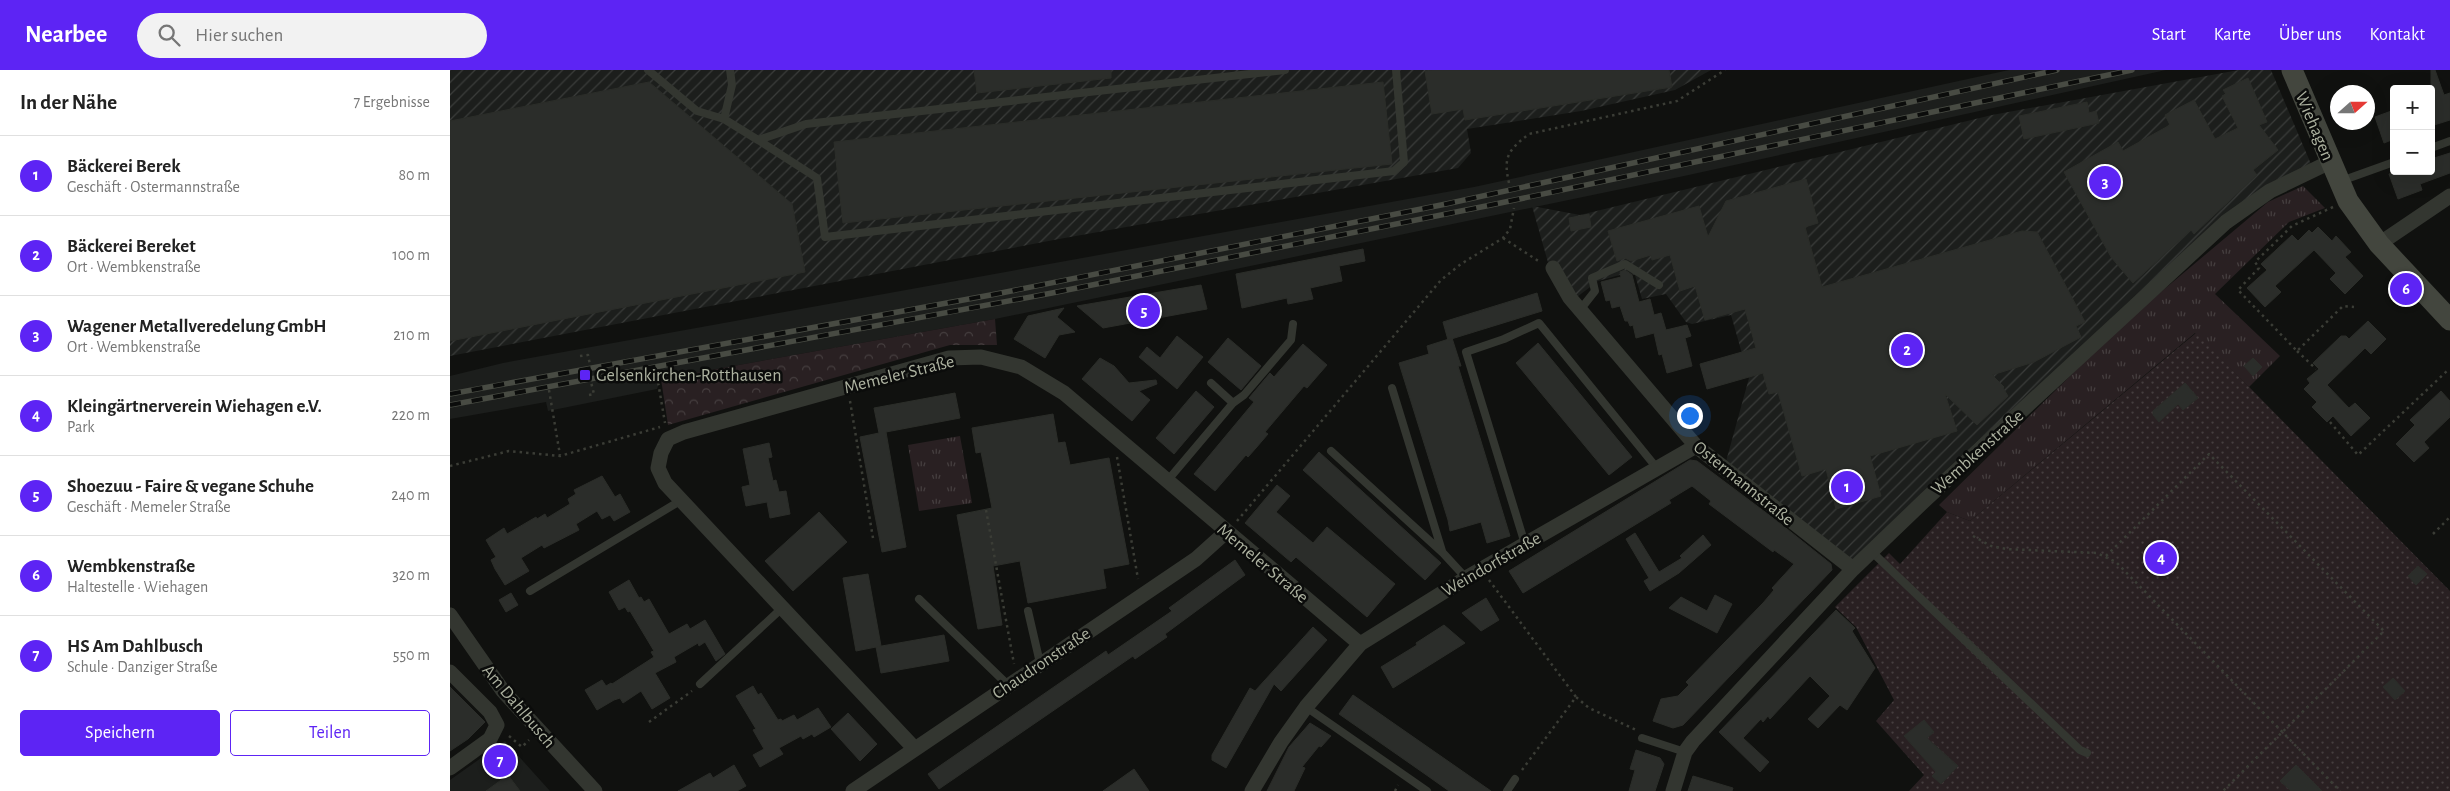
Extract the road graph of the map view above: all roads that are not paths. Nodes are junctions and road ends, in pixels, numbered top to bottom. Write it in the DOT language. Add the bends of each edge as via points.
graph roads {
  1 [pos="648,70"];
  2 [pos="730,70"];
  3 [pos="1286,70"];
  4 [pos="1396,70"];
  5 [pos="2292,70"];
  6 [pos="724,119"];
  7 [pos="758,140"];
  8 [pos="2450,141"];
  9 [pos="2435,147"];
  10 [pos="2330,162"];
  11 [pos="2390,164"];
  12 [pos="2344,191"];
  13 [pos="2450,196"];
  14 [pos="2379,244"];
  15 [pos="1553,268"];
  16 [pos="1659,285"];
  17 [pos="1580,310"];
  18 [pos="2450,320"];
  19 [pos="1292,324"];
  20 [pos="1211,384"];
  21 [pos="1392,388"];
  22 [pos="1233,403"];
  23 [pos="1696,446"];
  24 [pos="1331,451"];
  25 [pos="1656,467"];
  26 [pos="1168,480"];
  27 [pos="680,501"];
  28 [pos="1226,532"];
  29 [pos="1525,544"];
  30 [pos="1872,552"];
  31 [pos="1443,553"];
  32 [pos="1854,569"];
  33 [pos="1466,578"];
  34 [pos="530,591"];
  35 [pos="918,599"];
  36 [pos="781,609"];
  37 [pos="1028,611"];
  38 [pos="450,615"];
  39 [pos="1360,644"];
  40 [pos="1040,663"];
  41 [pos="450,672"];
  42 [pos="1012,682"];
  43 [pos="700,684"];
  44 [pos="1306,707"];
  45 [pos="1642,738"];
  46 [pos="914,748"];
  47 [pos="1685,752"];
  48 [pos="2087,752"];
  49 [pos="450,768"];
  50 [pos="1515,779"];
  51 [pos="595,791"];
  52 [pos="853,791"];
  53 [pos="1252,791"];
  54 [pos="1427,791"];
  55 [pos="1507,791"];
  56 [pos="1673,791"];
  1 -- 6 [label="lane" via="697,111"];
  2 -- 6 [label="lane" via="732,85"];
  3 -- 7 [label="lane" via="806,124"];
  4 -- 7 [label="lane" via="1404,162 1394,171 825,237 817,178"];
  5 -- 10 [label="main road, Wiehagen"];
  6 -- 7 [label="lane"];
  8 -- 9 [label="lane"];
  10 -- 12 [label="main road, Wiehagen"];
  10 -- 30 [label="street, Wembkenstraße" via="2270,191 2226,222"];
  11 -- 12 [label="lane, Wiehagen"];
  12 -- 14 [label="main road, Wiehagen"];
  13 -- 14 [label="street"];
  14 -- 18 [label="main road, Wiehagen"];
  15 -- 17 [label="street, Ostermannstraße"];
  16 -- 17 [label="lane" via="1625,264 1592,278 1596,291"];
  17 -- 23 [label="street, Ostermannstraße"];
  19 -- 22 [label="lane" via="1290,340 1244,395"];
  20 -- 22 [label="lane"];
  21 -- 31 [label="lane"];
  22 -- 26 [label="lane"];
  23 -- 25 [label="street, Weindorfstraße"];
  23 -- 32 [label="street, Ostermannstraße"];
  24 -- 31 [label="lane"];
  25 -- 29 [label="street, Weindorfstraße"];
  25 -- 29 [label="lane" via="1540,323 1466,352"];
  26 -- 27 [label="street, Memeler Straße" via="1064,393 1021,367 981,358 950,358 668,439 658,468"];
  26 -- 28 [label="street, Memeler Straße"];
  27 -- 34 [label="lane"];
  27 -- 36 [label="street, Memeler Straße"];
  28 -- 39 [label="street, Memeler Straße"];
  28 -- 40 [label="street, Chaudronstraße" via="1196,559"];
  29 -- 33 [label="street, Weindorfstraße"];
  30 -- 32 [label="street, Wembkenstraße"];
  30 -- 48 [label="lane" via="2080,750"];
  31 -- 33 [label="lane"];
  32 -- 47 [label="street, Wembkenstraße"];
  33 -- 39 [label="street, Weindorfstraße"];
  35 -- 42 [label="lane"];
  36 -- 43 [label="lane"];
  36 -- 46 [label="street, Memeler Straße"];
  37 -- 40 [label="lane"];
  38 -- 51 [label="street, Am Dahlbusch" via="503,691"];
  39 -- 44 [label="street, Weindorfstraße"];
  40 -- 42 [label="street, Chaudronstraße"];
  41 -- 49 [label="street, Am Dahlbusch" via="490,712 497,725 490,739"];
  42 -- 46 [label="street, Chaudronstraße"];
  44 -- 53 [label="street, Weindorfstraße"];
  44 -- 54 [label="lane"];
  45 -- 47 [label="lane"];
  46 -- 52 [label="street, Chaudronstraße"];
  47 -- 56 [label="street, Wembkenstraße"];
  50 -- 55 [label="lane"];
}
